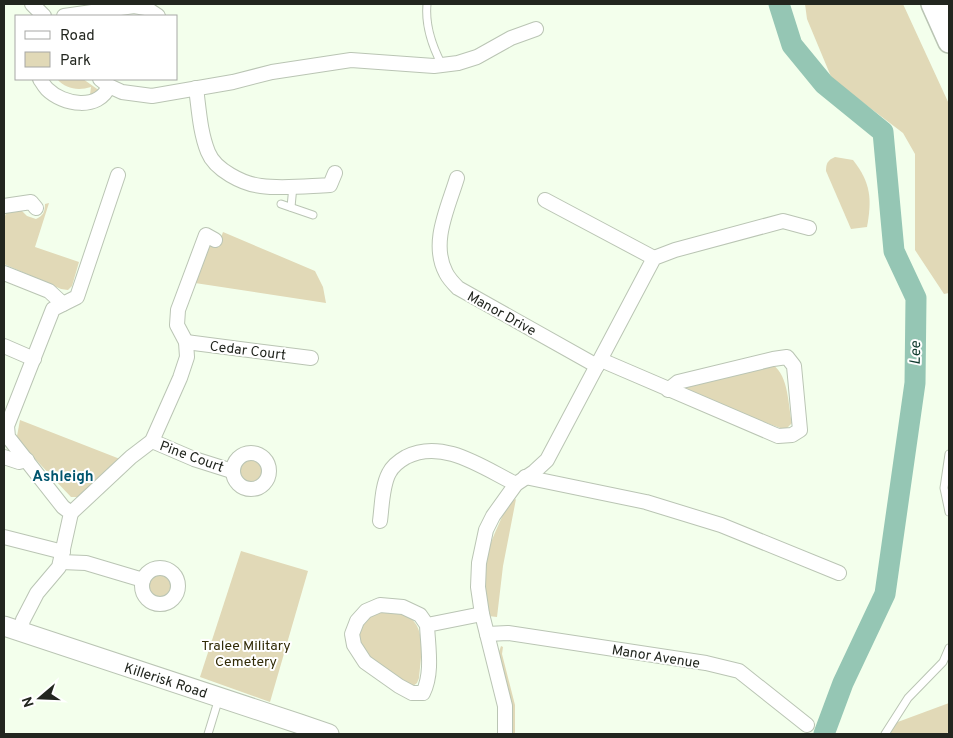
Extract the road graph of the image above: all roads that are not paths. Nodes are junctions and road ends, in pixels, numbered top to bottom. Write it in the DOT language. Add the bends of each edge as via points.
graph roads {
  1 [pos="32,4"];
  2 [pos="427,4"];
  3 [pos="932,4"];
  4 [pos="43,15"];
  5 [pos="71,15"];
  6 [pos="156,15"];
  7 [pos="536,29"];
  8 [pos="949,42"];
  9 [pos="442,65"];
  10 [pos="41,80"];
  11 [pos="104,82"];
  12 [pos="196,88"];
  13 [pos="335,173"];
  14 [pos="118,175"];
  15 [pos="457,178"];
  16 [pos="293,186"];
  17 [pos="544,200"];
  18 [pos="281,204"];
  19 [pos="4,206"];
  20 [pos="291,207"];
  21 [pos="36,208"];
  22 [pos="313,215"];
  23 [pos="809,228"];
  24 [pos="215,240"];
  25 [pos="654,258"];
  26 [pos="4,273"];
  27 [pos="63,304"];
  28 [pos="186,342"];
  29 [pos="4,346"];
  30 [pos="311,358"];
  31 [pos="34,359"];
  32 [pos="599,363"];
  33 [pos="668,390"];
  34 [pos="152,441"];
  35 [pos="949,454"];
  36 [pos="4,457"];
  37 [pos="27,460"];
  38 [pos="232,471"];
  39 [pos="521,481"];
  40 [pos="949,512"];
  41 [pos="71,514"];
  42 [pos="380,521"];
  43 [pos="4,537"];
  44 [pos="62,557"];
  45 [pos="839,574"];
  46 [pos="143,580"];
  47 [pos="482,614"];
  48 [pos="427,625"];
  49 [pos="12,629"];
  50 [pos="486,634"];
  51 [pos="949,648"];
  52 [pos="219,698"];
  53 [pos="807,725"];
  54 [pos="208,734"];
  55 [pos="329,734"];
  56 [pos="505,734"];
  57 [pos="885,734"];
  1 -- 4 [label="street"];
  2 -- 9 [label="lane" via="426,17 434,50"];
  3 -- 8 [label="main road"];
  5 -- 6 [label="street" via="134,6 146,8"];
  7 -- 9 [label="street" via="511,38 477,57"];
  9 -- 12 [label="street" via="351,60"];
  10 -- 11 [label="street" via="55,95 85,103 98,100 106,92"];
  11 -- 12 [label="street" via="122,92 152,96"];
  12 -- 16 [label="street" via="208,154 218,167 260,186"];
  13 -- 16 [label="street" via="330,185"];
  14 -- 27 [label="street" via="77,297"];
  15 -- 32 [label="street, Manor Drive" via="438,240 447,275 458,288"];
  16 -- 20 [label="lane"];
  17 -- 25 [label="street"];
  18 -- 20 [label="lane"];
  19 -- 21 [label="street" via="31,202"];
  20 -- 22 [label="lane"];
  23 -- 25 [label="street" via="783,221"];
  24 -- 28 [label="street" via="206,235 178,310 177,325"];
  25 -- 32 [label="street"];
  26 -- 27 [label="street" via="50,291"];
  27 -- 31 [label="street" via="53,309"];
  28 -- 30 [label="street, Cedar Court"];
  28 -- 34 [label="street" via="187,356 180,378"];
  29 -- 31 [label="street"];
  31 -- 37 [label="street" via="7,426 8,437"];
  32 -- 33 [label="street, Manor Drive"];
  32 -- 39 [label="street" via="547,460"];
  33 -- 33 [label="street, Manor Drive" via="678,382 787,357 794,366 800,430 792,435 778,436"];
  34 -- 38 [label="street, Pine Court" via="194,460"];
  34 -- 41 [label="street"];
  35 -- 40 [label="lane" via="944,488"];
  36 -- 37 [label="street" via="19,462"];
  37 -- 41 [label="street"];
  39 -- 42 [label="street" via="457,455 434,450 415,453 397,462 389,473"];
  39 -- 45 [label="street" via="646,502 720,525"];
  39 -- 47 [label="street" via="486,530 479,563"];
  41 -- 44 [label="street"];
  43 -- 44 [label="street"];
  44 -- 46 [label="street"];
  44 -- 49 [label="street" via="59,567 37,593 24,620"];
  47 -- 48 [label="street"];
  47 -- 50 [label="street"];
  48 -- 48 [label="street" via="420,615 403,607 380,605 357,620 352,634 354,645 365,662 399,686 412,693 423,693 428,683"];
  49 -- 52 [label="main road, Killerisk Road"];
  50 -- 53 [label="street, Manor Avenue" via="508,633 739,671"];
  50 -- 56 [label="street" via="506,706"];
  51 -- 57 [label="lane" via="943,662 908,698"];
  52 -- 54 [label="lane"];
  52 -- 55 [label="main road, Killerisk Road"];
}
